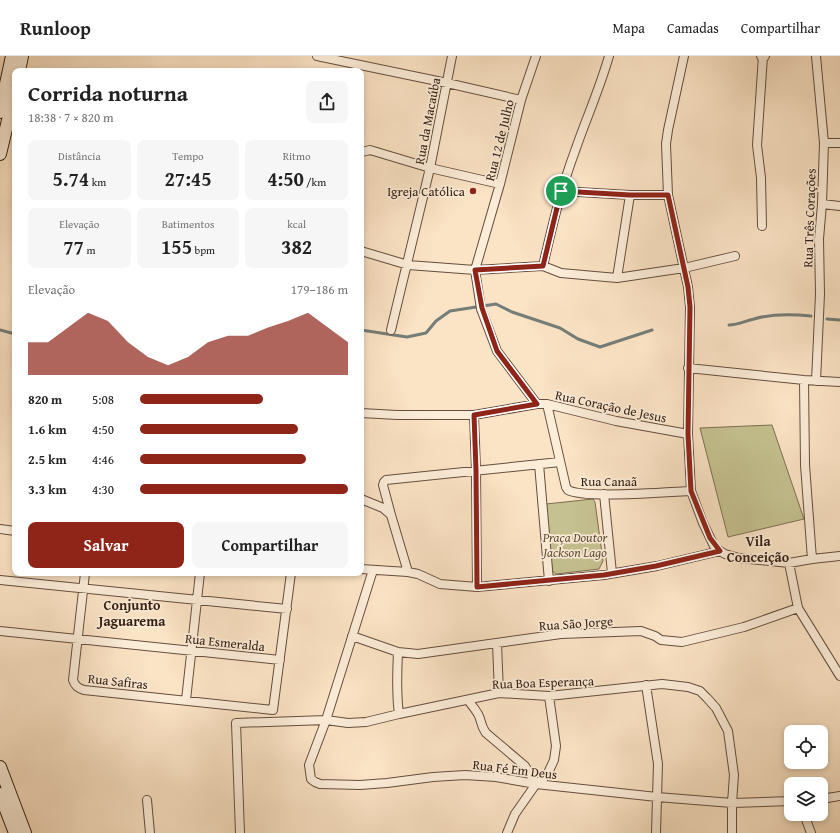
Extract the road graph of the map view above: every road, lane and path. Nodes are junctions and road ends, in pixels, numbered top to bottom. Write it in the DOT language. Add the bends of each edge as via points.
graph roads {
  1 [pos="12,56"];
  2 [pos="22,56"];
  3 [pos="317,56"];
  4 [pos="452,56"];
  5 [pos="536,56"];
  6 [pos="609,56"];
  7 [pos="684,56"];
  8 [pos="763,56"];
  9 [pos="816,56"];
  10 [pos="20,68"];
  11 [pos="447,83"];
  12 [pos="521,100"];
  13 [pos="12,104"];
  14 [pos="0,112"];
  15 [pos="824,143"];
  16 [pos="840,143"];
  17 [pos="364,152"];
  18 [pos="0,154"];
  19 [pos="430,168"];
  20 [pos="500,184"];
  21 [pos="561,191"];
  22 [pos="630,195"];
  23 [pos="668,195"];
  24 [pos="822,204"];
  25 [pos="840,206"];
  26 [pos="762,226"];
  27 [pos="364,252"];
  28 [pos="735,256"];
  29 [pos="408,265"];
  30 [pos="543,266"];
  31 [pos="684,268"];
  32 [pos="475,270"];
  33 [pos="617,278"];
  34 [pos="391,330"];
  35 [pos="688,368"];
  36 [pos="804,380"];
  37 [pos="816,381"];
  38 [pos="840,382"];
  39 [pos="537,404"];
  40 [pos="547,404"];
  41 [pos="364,413"];
  42 [pos="474,415"];
  43 [pos="688,434"];
  44 [pos="560,462"];
  45 [pos="539,464"];
  46 [pos="476,470"];
  47 [pos="691,491"];
  48 [pos="604,494"];
  49 [pos="364,500"];
  50 [pos="390,515"];
  51 [pos="0,530"];
  52 [pos="12,531"];
  53 [pos="720,551"];
  54 [pos="840,556"];
  55 [pos="812,559"];
  56 [pos="789,564"];
  57 [pos="364,569"];
  58 [pos="373,570"];
  59 [pos="408,572"];
  60 [pos="612,573"];
  61 [pos="85,576"];
  62 [pos="200,576"];
  63 [pos="291,576"];
  64 [pos="0,580"];
  65 [pos="549,581"];
  66 [pos="477,587"];
  67 [pos="84,588"];
  68 [pos="197,600"];
  69 [pos="798,608"];
  70 [pos="287,609"];
  71 [pos="0,631"];
  72 [pos="352,636"];
  73 [pos="78,639"];
  74 [pos="497,644"];
  75 [pos="191,651"];
  76 [pos="398,652"];
  77 [pos="280,660"];
  78 [pos="840,676"];
  79 [pos="646,685"];
  80 [pos="498,693"];
  81 [pos="549,696"];
  82 [pos="186,700"];
  83 [pos="468,700"];
  84 [pos="399,714"];
  85 [pos="326,720"];
  86 [pos="0,767"];
  87 [pos="536,784"];
  88 [pos="0,794"];
  89 [pos="840,796"];
  90 [pos="657,797"];
  91 [pos="828,798"];
  92 [pos="147,800"];
  93 [pos="784,801"];
  94 [pos="732,803"];
  95 [pos="807,821"];
  96 [pos="15,833"];
  97 [pos="25,833"];
  98 [pos="150,833"];
  99 [pos="240,833"];
  100 [pos="507,833"];
  101 [pos="656,833"];
  102 [pos="732,833"];
  103 [pos="811,833"];
  1 -- 14 [label="main road"];
  2 -- 10 [label="main road"];
  3 -- 11 [label="street"];
  4 -- 11 [label="street, Rua da Macaúba"];
  5 -- 12 [label="street, Rua 12 de Julho"];
  6 -- 21 [label="street"];
  7 -- 23 [label="street" via="667,137"];
  8 -- 26 [label="street" via="758,144"];
  9 -- 15 [label="street, Rua Três Corações"];
  11 -- 12 [label="street"];
  11 -- 19 [label="street, Rua da Macaúba"];
  12 -- 20 [label="street, Rua 12 de Julho"];
  13 -- 18 [label="main road"];
  15 -- 16 [label="street"];
  15 -- 24 [label="street, Rua Três Corações"];
  17 -- 19 [label="street" via="370,150"];
  19 -- 20 [label="street"];
  19 -- 29 [label="street, Rua da Macaúba"];
  20 -- 32 [label="street, Rua 12 de Julho"];
  21 -- 22 [label="street"];
  21 -- 30 [label="street"];
  22 -- 23 [label="street"];
  22 -- 33 [label="street"];
  23 -- 31 [label="street"];
  24 -- 25 [label="street"];
  24 -- 37 [label="street, Rua Três Corações"];
  27 -- 29 [label="street"];
  28 -- 31 [label="street"];
  29 -- 32 [label="street"];
  29 -- 34 [label="street, Rua da Macaúba"];
  30 -- 32 [label="street"];
  30 -- 33 [label="street" via="561,273"];
  31 -- 33 [label="street"];
  31 -- 35 [label="street" via="690,307"];
  32 -- 39 [label="street, Rua 12 de Julho" via="482,308 497,351"];
  35 -- 36 [label="street"];
  35 -- 43 [label="street"];
  36 -- 37 [label="street"];
  36 -- 55 [label="street"];
  37 -- 38 [label="street"];
  39 -- 40 [label="street, Rua Coração de Jesus"];
  39 -- 42 [label="street, Rua Coração de Jesus"];
  40 -- 43 [label="street, Rua Coração de Jesus" via="616,421"];
  40 -- 44 [label="street, Rua Canaã"];
  41 -- 42 [label="street, Rua Coração de Jesus"];
  42 -- 46 [label="street"];
  43 -- 47 [label="street"];
  44 -- 45 [label="street"];
  44 -- 48 [label="street, Rua Canaã" via="568,490 577,494"];
  45 -- 46 [label="street"];
  45 -- 65 [label="street"];
  46 -- 50 [label="street" via="386,480 383,485"];
  46 -- 66 [label="street"];
  47 -- 48 [label="street, Rua Canaã"];
  47 -- 53 [label="street" via="710,538"];
  48 -- 60 [label="street"];
  49 -- 50 [label="street" via="383,508"];
  50 -- 59 [label="street"];
  51 -- 52 [label="street"];
  53 -- 56 [label="street" via="739,558"];
  53 -- 60 [label="street"];
  54 -- 55 [label="street"];
  55 -- 56 [label="street"];
  56 -- 69 [label="street"];
  57 -- 58 [label="street"];
  58 -- 59 [label="street"];
  58 -- 72 [label="street"];
  59 -- 66 [label="street" via="440,584"];
  60 -- 65 [label="street"];
  61 -- 67 [label="street, Rua Safiras"];
  62 -- 68 [label="street"];
  63 -- 70 [label="street"];
  64 -- 67 [label="street"];
  65 -- 66 [label="street"];
  67 -- 68 [label="street"];
  67 -- 73 [label="street, Rua Safiras"];
  68 -- 70 [label="street"];
  68 -- 75 [label="street"];
  69 -- 74 [label="street, Rua São Jorge" via="744,627 682,642 661,640 641,631 561,634"];
  69 -- 78 [label="street"];
  70 -- 77 [label="street"];
  71 -- 73 [label="street, Rua Esmeralda"];
  72 -- 76 [label="street, Rua São Jorge"];
  72 -- 85 [label="street"];
  73 -- 75 [label="street, Rua Esmeralda"];
  73 -- 82 [label="street, Rua Safiras" via="73,680 78,688"];
  74 -- 76 [label="street, Rua São Jorge" via="418,654"];
  74 -- 80 [label="street"];
  75 -- 77 [label="street, Rua Esmeralda"];
  75 -- 82 [label="street"];
  76 -- 84 [label="street" via="396,683"];
  77 -- 82 [label="street, Rua Safiras" via="273,710"];
  79 -- 81 [label="street, Rua Boa Esperança"];
  79 -- 90 [label="street" via="658,764"];
  79 -- 94 [label="street, Rua Boa Esperança" via="688,687 700,692 716,708 728,731 734,775"];
  80 -- 81 [label="street, Rua Boa Esperança"];
  80 -- 83 [label="street, Rua Boa Esperança"];
  81 -- 87 [label="street" via="556,753 548,773"];
  83 -- 84 [label="street, Rua Boa Esperança"];
  83 -- 87 [label="street" via="478,713 481,727 522,763"];
  84 -- 85 [label="street, Rua Boa Esperança" via="366,722"];
  85 -- 87 [label="street, Rua Fé Em Deus" via="310,764 312,779 320,784 366,785 465,775"];
  85 -- 99 [label="street, Rua Boa Esperança" via="236,723"];
  86 -- 97 [label="main road"];
  87 -- 90 [label="street, Rua Fé Em Deus"];
  87 -- 100 [label="street" via="515,814"];
  88 -- 96 [label="main road"];
  89 -- 91 [label="street"];
  90 -- 94 [label="street, Rua Fé Em Deus"];
  90 -- 101 [label="street"];
  92 -- 98 [label="street"];
  93 -- 94 [label="street, Rua Fé Em Deus"];
  94 -- 102 [label="street, Rua Boa Esperança"];
  95 -- 103 [label="street"];
}
